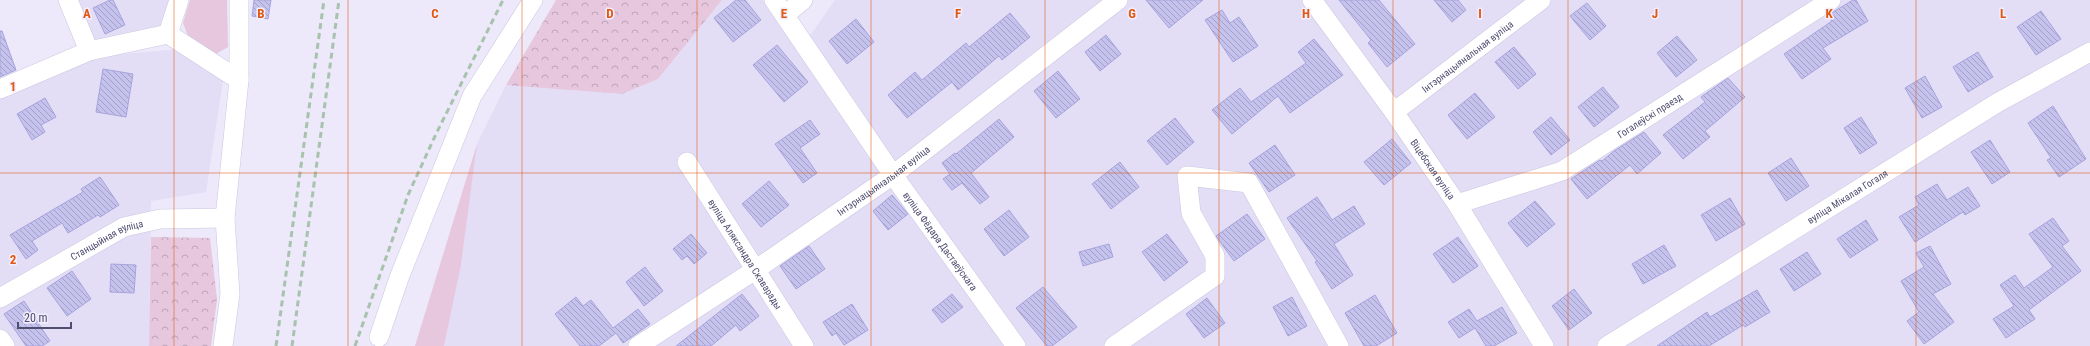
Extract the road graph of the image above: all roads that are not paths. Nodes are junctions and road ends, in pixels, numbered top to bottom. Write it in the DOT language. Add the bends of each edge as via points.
graph roads {
  1 [pos="68,0"];
  2 [pos="179,0"];
  3 [pos="238,0"];
  4 [pos="533,0"];
  5 [pos="774,0"];
  6 [pos="803,0"];
  7 [pos="1118,0"];
  8 [pos="1312,0"];
  9 [pos="1541,0"];
  10 [pos="1831,0"];
  11 [pos="787,8"];
  12 [pos="168,34"];
  13 [pos="89,51"];
  14 [pos="2090,52"];
  15 [pos="239,80"];
  16 [pos="0,89"];
  17 [pos="1394,112"];
  18 [pos="687,162"];
  19 [pos="892,175"];
  20 [pos="1457,204"];
  21 [pos="225,218"];
  22 [pos="755,270"];
  23 [pos="0,298"];
  24 [pos="379,337"];
  25 [pos="0,339"];
  26 [pos="5,346"];
  27 [pos="223,346"];
  28 [pos="638,346"];
  29 [pos="804,346"];
  30 [pos="1016,346"];
  31 [pos="1114,346"];
  32 [pos="1339,346"];
  33 [pos="1544,346"];
  34 [pos="1607,346"];
  1 -- 13 [label="street"];
  2 -- 12 [label="street"];
  3 -- 15 [label="street"];
  4 -- 24 [label="street" via="472,96 398,278"];
  5 -- 11 [label="street, вуліца Фёдара Дастаеўскага"];
  6 -- 11 [label="street"];
  7 -- 19 [label="street, Інтэрнацыянальная вуліца"];
  8 -- 17 [label="street, Віцебская вуліца"];
  9 -- 17 [label="street, Інтэрнацыянальная вуліца"];
  10 -- 20 [label="street, Гогалеўскі праезд" via="1562,171"];
  11 -- 19 [label="street, вуліца Фёдара Дастаеўскага"];
  12 -- 13 [label="street"];
  12 -- 15 [label="street"];
  13 -- 16 [label="street"];
  14 -- 34 [label="street, вуліца Мікалая Гогаля" via="1997,103"];
  15 -- 21 [label="street"];
  17 -- 20 [label="street, Віцебская вуліца"];
  18 -- 22 [label="street, вуліца Аляксандра Скаварады"];
  19 -- 22 [label="street, Інтэрнацыянальная вуліца"];
  19 -- 30 [label="street, вуліца Фёдара Дастаеўскага"];
  20 -- 33 [label="street, Віцебская вуліца"];
  21 -- 23 [label="street, Станцыйная вуліца" via="160,219 124,227"];
  21 -- 27 [label="street" via="230,294"];
  22 -- 28 [label="street, Інтэрнацыянальная вуліца"];
  22 -- 29 [label="street, вуліца Аляксандра Скаварады"];
  25 -- 26 [label="street"];
  31 -- 32 [label="street" via="1215,276 1215,256 1191,213 1187,176 1249,183"];
}
